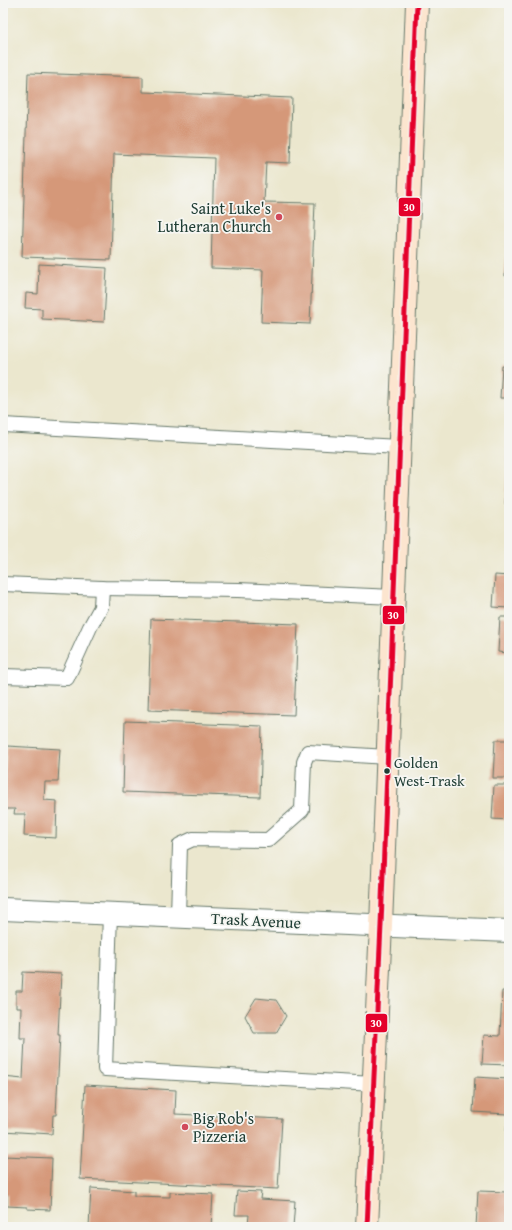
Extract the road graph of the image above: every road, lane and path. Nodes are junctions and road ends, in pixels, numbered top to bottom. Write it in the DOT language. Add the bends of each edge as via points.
graph roads {
  1 [pos="417,3"];
  2 [pos="3,425"];
  3 [pos="399,447"];
  4 [pos="3,584"];
  5 [pos="102,588"];
  6 [pos="394,597"];
  7 [pos="3,676"];
  8 [pos="387,757"];
  9 [pos="3,909"];
  10 [pos="110,914"];
  11 [pos="178,916"];
  12 [pos="380,925"];
  13 [pos="509,931"];
  14 [pos="374,1084"];
  15 [pos="367,1227"];
  1 -- 3 [label="main road"];
  2 -- 3 [label="lane"];
  3 -- 6 [label="main road"];
  4 -- 5 [label="lane"];
  5 -- 6 [label="lane" via="238,590"];
  5 -- 7 [label="lane" via="101,607 67,678"];
  6 -- 8 [label="main road"];
  8 -- 11 [label="lane" via="308,752 304,762 302,810 268,840 192,839 180,845"];
  8 -- 12 [label="main road"];
  9 -- 10 [label="street, Trask Avenue"];
  10 -- 11 [label="street, Trask Avenue"];
  10 -- 14 [label="lane" via="105,1069"];
  11 -- 12 [label="street, Trask Avenue"];
  12 -- 13 [label="street, Trask Avenue"];
  12 -- 14 [label="main road"];
  14 -- 15 [label="main road"];
}
